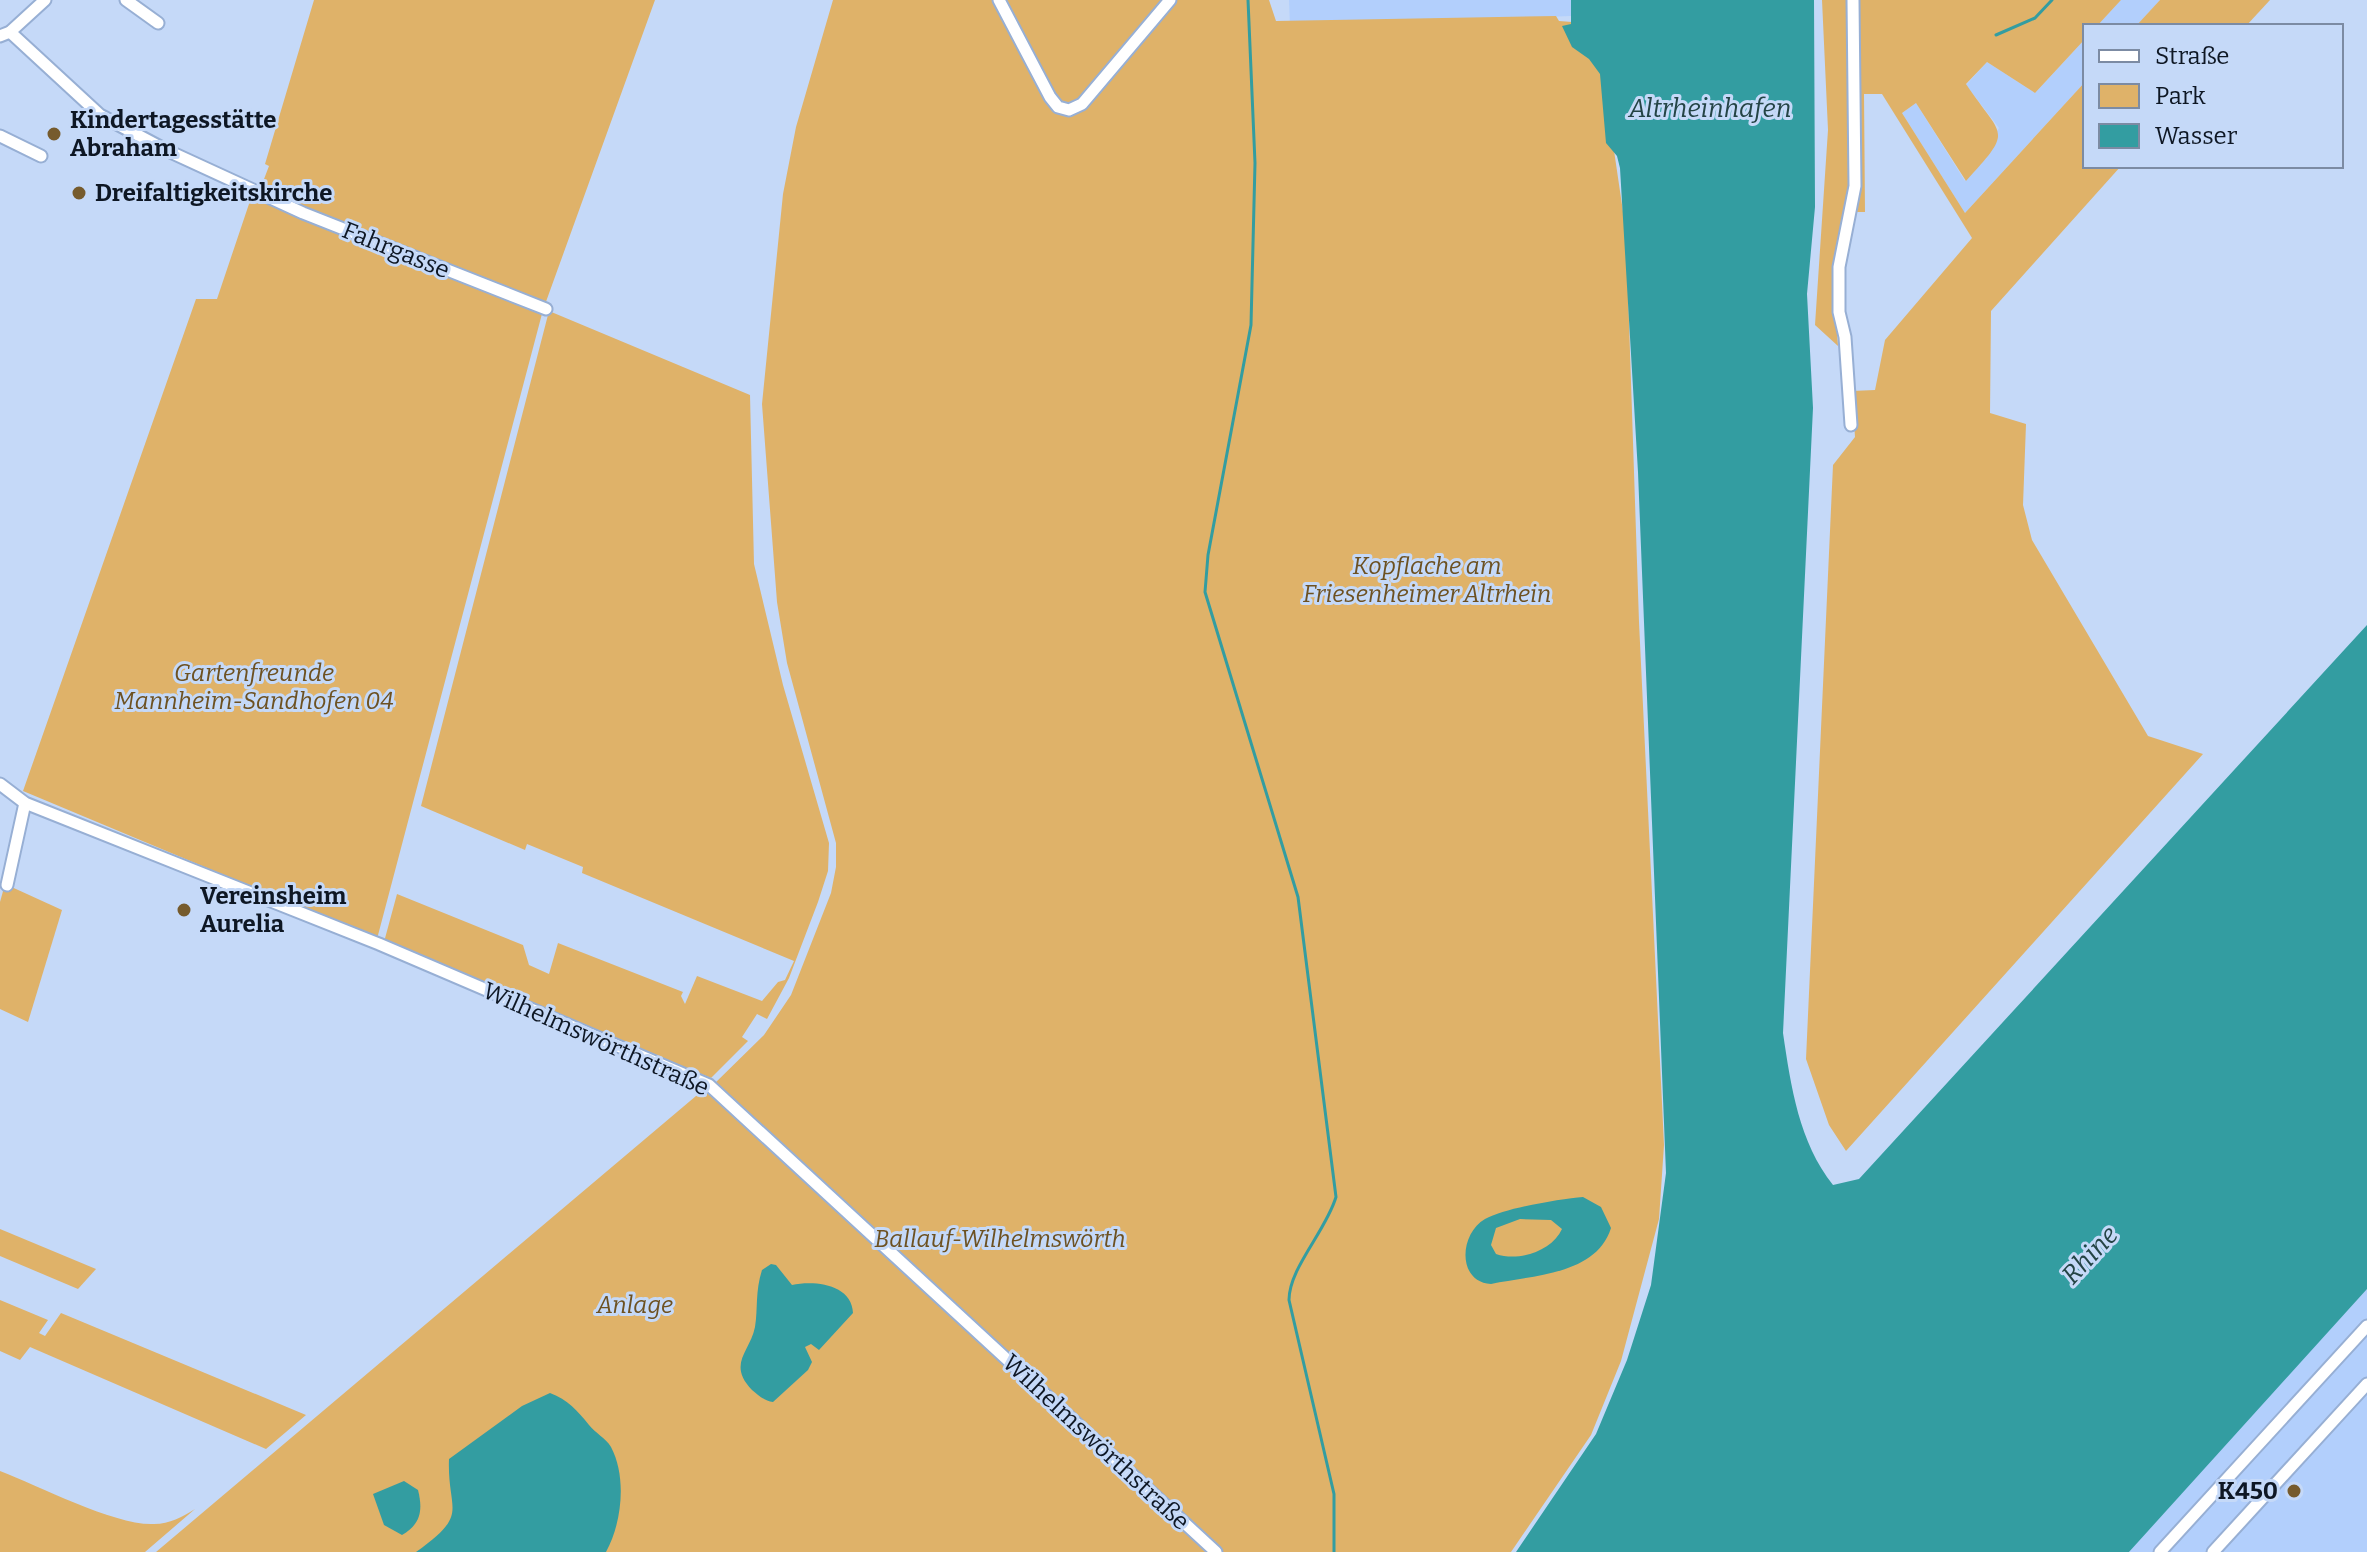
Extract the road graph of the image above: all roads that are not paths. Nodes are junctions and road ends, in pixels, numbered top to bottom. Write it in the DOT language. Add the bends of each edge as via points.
graph roads {
  1 [pos="45,0"];
  2 [pos="126,0"];
  3 [pos="999,0"];
  4 [pos="1170,0"];
  5 [pos="1853,0"];
  6 [pos="158,23"];
  7 [pos="5,34"];
  8 [pos="0,136"];
  9 [pos="41,156"];
  10 [pos="546,309"];
  11 [pos="1851,425"];
  12 [pos="0,784"];
  13 [pos="25,803"];
  14 [pos="7,885"];
  15 [pos="2367,1326"];
  16 [pos="2367,1384"];
  17 [pos="1216,1552"];
  18 [pos="2160,1552"];
  19 [pos="2213,1552"];
  1 -- 7 [label="street"];
  2 -- 6 [label="street"];
  3 -- 4 [label="street" via="1050,97 1069,110 1082,104"];
  5 -- 11 [label="street" via="1855,186 1839,267"];
  7 -- 10 [label="street, Fahrgasse" via="100,115 166,150 303,213"];
  8 -- 9 [label="street"];
  12 -- 13 [label="street, Wilhelmswörthstraße"];
  13 -- 14 [label="street"];
  13 -- 17 [label="street, Wilhelmswörthstraße" via="379,944 709,1085"];
  15 -- 18 [label="street"];
  16 -- 19 [label="street"];
}
